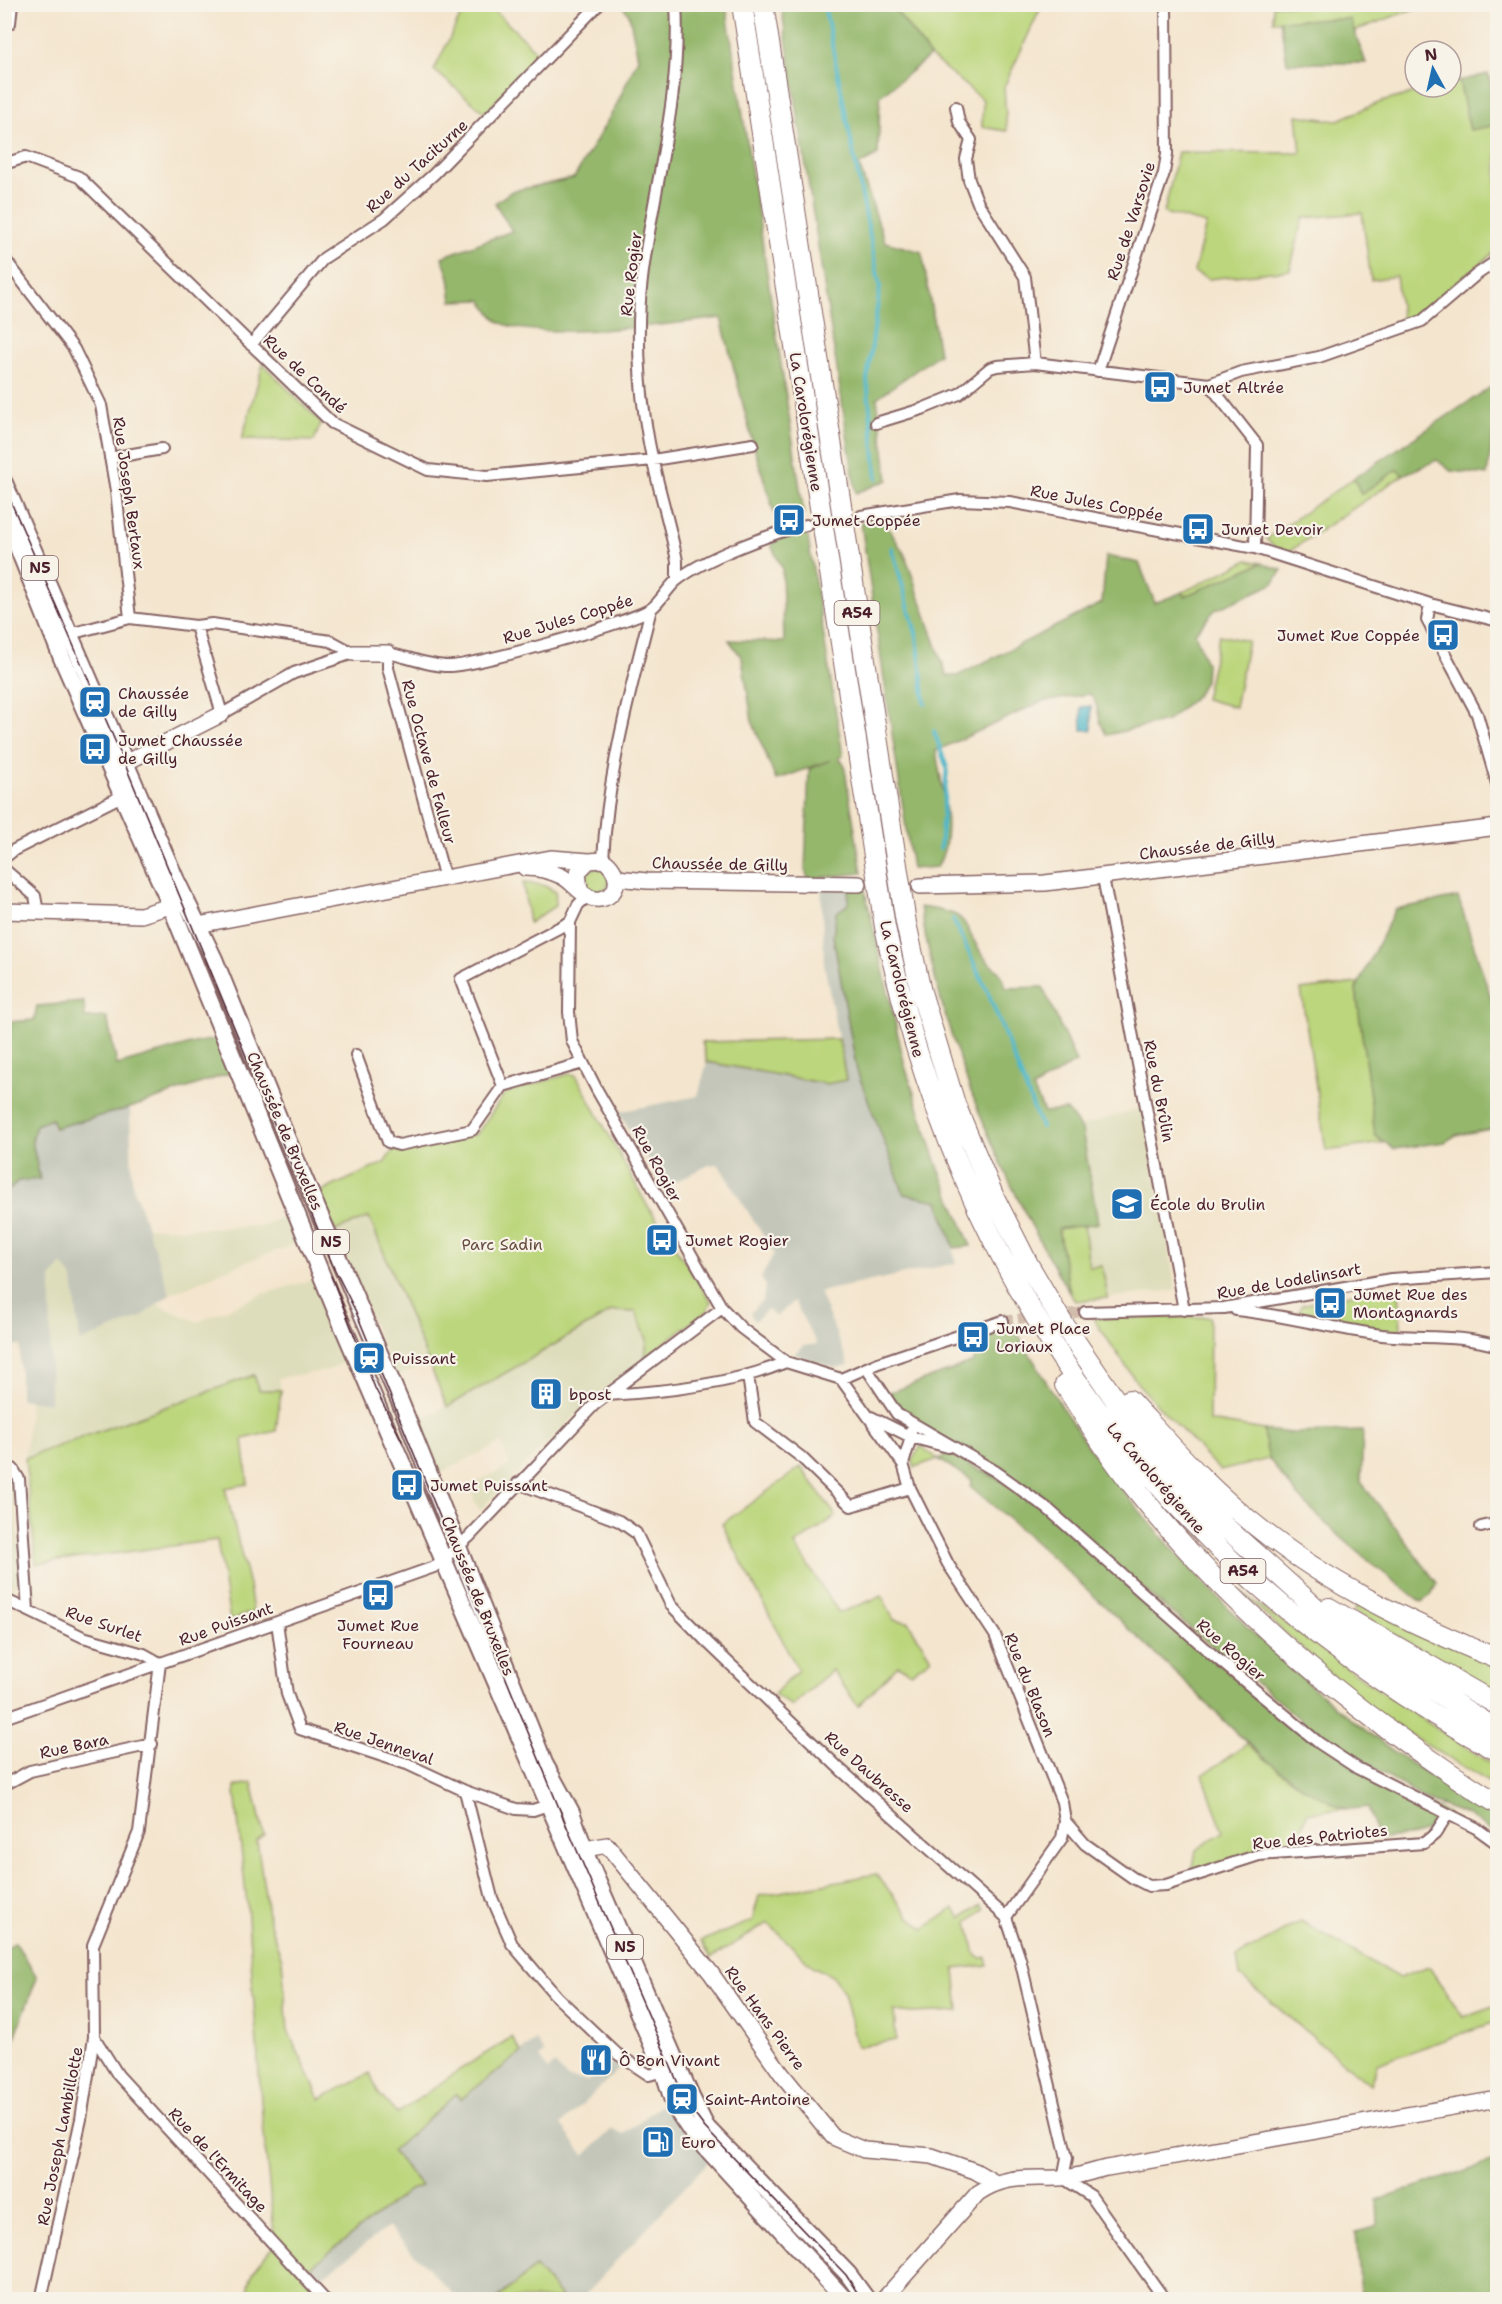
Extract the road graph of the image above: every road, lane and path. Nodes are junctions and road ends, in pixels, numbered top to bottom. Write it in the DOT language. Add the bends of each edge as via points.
graph roads {
  1 [pos="12,4"];
  2 [pos="599,4"];
  3 [pos="676,4"];
  4 [pos="741,4"];
  5 [pos="763,4"];
  6 [pos="1166,4"];
  7 [pos="4,26"];
  8 [pos="956,107"];
  9 [pos="4,164"];
  10 [pos="4,258"];
  11 [pos="1497,260"];
  12 [pos="251,345"];
  13 [pos="1035,363"];
  14 [pos="1098,370"];
  15 [pos="1209,384"];
  16 [pos="876,423"];
  17 [pos="753,444"];
  18 [pos="162,449"];
  19 [pos="110,458"];
  20 [pos="653,460"];
  21 [pos="4,483"];
  22 [pos="4,512"];
  23 [pos="861,516"];
  24 [pos="806,525"];
  25 [pos="8,535"];
  26 [pos="1255,548"];
  27 [pos="677,580"];
  28 [pos="1430,604"];
  29 [pos="651,609"];
  30 [pos="130,618"];
  31 [pos="1497,621"];
  32 [pos="196,626"];
  33 [pos="69,634"];
  34 [pos="353,653"];
  35 [pos="388,653"];
  36 [pos="222,714"];
  37 [pos="118,767"];
  38 [pos="1497,787"];
  39 [pos="122,796"];
  40 [pos="1497,827"];
  41 [pos="4,858"];
  42 [pos="596,861"];
  43 [pos="510,868"];
  44 [pos="4,869"];
  45 [pos="1103,877"];
  46 [pos="617,878"];
  47 [pos="445,879"];
  48 [pos="859,884"];
  49 [pos="920,886"];
  50 [pos="584,893"];
  51 [pos="178,904"];
  52 [pos="4,911"];
  53 [pos="38,912"];
  54 [pos="570,922"];
  55 [pos="198,925"];
  56 [pos="180,928"];
  57 [pos="356,1055"];
  58 [pos="583,1063"];
  59 [pos="503,1086"];
  60 [pos="1497,1272"];
  61 [pos="722,1308"];
  62 [pos="1224,1308"];
  63 [pos="1184,1310"];
  64 [pos="1085,1312"];
  65 [pos="1003,1321"];
  66 [pos="1043,1332"];
  67 [pos="1075,1343"];
  68 [pos="1497,1346"];
  69 [pos="786,1362"];
  70 [pos="867,1369"];
  71 [pos="748,1376"];
  72 [pos="842,1379"];
  73 [pos="607,1395"];
  74 [pos="870,1417"];
  75 [pos="910,1420"];
  76 [pos="911,1437"];
  77 [pos="963,1451"];
  78 [pos="903,1464"];
  79 [pos="4,1466"];
  80 [pos="518,1483"];
  81 [pos="910,1488"];
  82 [pos="1497,1523"];
  83 [pos="1481,1527"];
  84 [pos="452,1552"];
  85 [pos="4,1599"];
  86 [pos="1309,1602"];
  87 [pos="28,1610"];
  88 [pos="277,1622"];
  89 [pos="1497,1659"];
  90 [pos="160,1663"];
  91 [pos="1497,1705"];
  92 [pos="4,1718"];
  93 [pos="1497,1730"];
  94 [pos="152,1744"];
  95 [pos="1497,1751"];
  96 [pos="4,1785"];
  97 [pos="465,1791"];
  98 [pos="556,1803"];
  99 [pos="1497,1804"];
  100 [pos="1448,1814"];
  101 [pos="1065,1821"];
  102 [pos="1497,1844"];
  103 [pos="577,1851"];
  104 [pos="1006,1917"];
  105 [pos="94,2037"];
  106 [pos="670,2069"];
  107 [pos="1497,2099"];
  108 [pos="1063,2178"];
  109 [pos="994,2182"];
  110 [pos="41,2300"];
  111 [pos="326,2300"];
  112 [pos="845,2300"];
  113 [pos="867,2300"];
  114 [pos="883,2300"];
  115 [pos="1165,2300"];
  1 -- 7 [label="street" via="10,23"];
  2 -- 12 [label="street, Rue du Taciturne" via="434,174 384,219 324,258"];
  3 -- 20 [label="street, Rue Rogier" via="678,26 665,142 642,279 644,399"];
  4 -- 66 [label="highway, La Carolorégienne / A54" via="865,806 896,982 935,1111 969,1193 1008,1273"];
  5 -- 67 [label="highway, La Carolorégienne / A54" via="889,826 921,993 955,1104 993,1195"];
  6 -- 14 [label="street, Rue de Varsovie" via="1164,173"];
  8 -- 13 [label="street" via="958,123 971,140 966,159 969,180 978,202 1025,277"];
  9 -- 12 [label="street, Rue de Condé" via="26,157 79,177"];
  10 -- 19 [label="street, Rue Joseph Bertaux" via="74,349 101,405"];
  11 -- 15 [label="street" via="1422,321 1319,357 1241,372"];
  12 -- 20 [label="street, Rue de Condé" via="332,423 428,470 487,476"];
  13 -- 14 [label="street"];
  13 -- 16 [label="street" via="990,368 959,394"];
  14 -- 15 [label="street"];
  15 -- 26 [label="street" via="1257,445"];
  17 -- 20 [label="street, Rue de Condé"];
  18 -- 19 [label="street"];
  19 -- 30 [label="street, Rue Joseph Bertaux"];
  20 -- 27 [label="street, Rue Rogier" via="677,561"];
  21 -- 33 [label="main road, Chaussée de Bruxelles / N5"];
  22 -- 25 [label="main road, Chaussée de Bruxelles / N5"];
  23 -- 26 [label="street, Rue Jules Coppée" via="960,500 992,499"];
  24 -- 27 [label="street, Rue Jules Coppée" via="768,535"];
  25 -- 37 [label="main road, Chaussée de Bruxelles / N5"];
  26 -- 28 [label="street, Rue Jules Coppée"];
  27 -- 29 [label="street, Rue Jules Coppée"];
  28 -- 31 [label="street, Rue Jules Coppée"];
  28 -- 38 [label="street" via="1427,620 1477,714"];
  29 -- 35 [label="street, Rue Jules Coppée" via="486,660 449,667"];
  29 -- 42 [label="street"];
  30 -- 32 [label="street"];
  30 -- 33 [label="street"];
  32 -- 34 [label="street" via="212,624 331,641"];
  32 -- 36 [label="street"];
  33 -- 37 [label="main road, Chaussée de Bruxelles / N5"];
  34 -- 35 [label="street"];
  34 -- 36 [label="street" via="294,674"];
  35 -- 47 [label="street, Rue Octave de Falleur" via="388,668"];
  36 -- 37 [label="street"];
  37 -- 39 [label="main road, Chaussée de Bruxelles / N5"];
  37 -- 51 [label="main road, Chaussée de Bruxelles / N5"];
  39 -- 41 [label="street"];
  39 -- 51 [label="main road, Chaussée de Bruxelles / N5"];
  40 -- 45 [label="street, Chaussée de Gilly"];
  42 -- 43 [label="street" via="551,858"];
  42 -- 46 [label="street" via="614,868"];
  42 -- 50 [label="street" via="578,872"];
  43 -- 47 [label="street"];
  43 -- 50 [label="street" via="551,872"];
  44 -- 53 [label="street" via="35,896"];
  45 -- 49 [label="street, Chaussée de Gilly" via="1007,886"];
  45 -- 63 [label="street, Rue du Brûlin"];
  46 -- 48 [label="street, Chaussée de Gilly"];
  46 -- 50 [label="street" via="608,896 600,899"];
  47 -- 55 [label="street"];
  50 -- 54 [label="street"];
  51 -- 53 [label="street" via="141,915"];
  51 -- 55 [label="main road, Chaussée de Bruxelles / N5"];
  51 -- 56 [label="main road, Chaussée de Bruxelles / N5"];
  52 -- 53 [label="street"];
  54 -- 58 [label="street, Rue Rogier" via="569,1012 572,1041"];
  54 -- 59 [label="street" via="461,979"];
  55 -- 56 [label="street"];
  55 -- 84 [label="main road, Chaussée de Bruxelles / N5" via="401,1404"];
  56 -- 84 [label="main road, Chaussée de Bruxelles / N5" via="335,1308"];
  57 -- 59 [label="street" via="391,1144 472,1130"];
  58 -- 59 [label="street"];
  58 -- 61 [label="street, Rue Rogier"];
  60 -- 62 [label="street, Rue de Lodelinsart" via="1391,1279"];
  61 -- 69 [label="street, Rue Rogier" via="741,1328"];
  61 -- 73 [label="street, Rue Puissant"];
  62 -- 63 [label="street, Rue de Lodelinsart"];
  62 -- 68 [label="street" via="1383,1335 1467,1338"];
  63 -- 64 [label="street, Rue de Lodelinsart"];
  65 -- 70 [label="street"];
  66 -- 95 [label="highway, La Carolorégienne / A54" via="1123,1445 1220,1550 1277,1602 1370,1675"];
  66 -- 99 [label="highway" via="1060,1378 1107,1451 1139,1494 1250,1615 1315,1674 1396,1737"];
  67 -- 86 [label="highway, La Carolorégienne / A54" via="1155,1454 1222,1524"];
  67 -- 89 [label="highway" via="1198,1474 1255,1526 1324,1575 1382,1608"];
  69 -- 71 [label="street"];
  69 -- 72 [label="street, Rue Rogier"];
  70 -- 72 [label="street"];
  70 -- 75 [label="street, Rue Rogier" via="897,1414"];
  71 -- 73 [label="street"];
  71 -- 81 [label="street" via="755,1422 801,1456 851,1506"];
  72 -- 74 [label="street"];
  73 -- 80 [label="street, Rue Puissant"];
  74 -- 76 [label="street"];
  74 -- 78 [label="street"];
  75 -- 76 [label="street"];
  75 -- 77 [label="street, Rue Rogier"];
  76 -- 77 [label="street"];
  76 -- 78 [label="street"];
  77 -- 100 [label="street, Rue Rogier" via="1048,1509 1319,1743 1357,1768"];
  78 -- 81 [label="street, Rue du Blason"];
  79 -- 87 [label="street" via="13,1469 19,1479"];
  80 -- 84 [label="street, Rue Puissant"];
  80 -- 104 [label="street, Rue Daubresse" via="619,1521 636,1533 671,1605 841,1770"];
  81 -- 101 [label="street, Rue du Blason" via="948,1564 995,1635 1062,1802"];
  82 -- 83 [label="street"];
  84 -- 88 [label="street, Rue Puissant" via="434,1567"];
  84 -- 98 [label="main road, Chaussée de Bruxelles / N5" via="488,1668"];
  85 -- 87 [label="street, Rue Surlet"];
  86 -- 91 [label="highway, La Carolorégienne / A54" via="1330,1608"];
  86 -- 93 [label="highway, La Carolorégienne / A54" via="1368,1650"];
  87 -- 90 [label="street, Rue Surlet" via="83,1637 144,1654"];
  88 -- 90 [label="street, Rue Puissant"];
  88 -- 97 [label="street, Rue Jenneval" via="287,1694 300,1729 407,1764"];
  90 -- 92 [label="street, Rue Puissant"];
  90 -- 94 [label="street, Rue Joseph Lambillotte"];
  94 -- 96 [label="street, Rue Bara" via="30,1771"];
  94 -- 105 [label="street, Rue Joseph Lambillotte" via="139,1832 93,1945"];
  97 -- 98 [label="street, Rue Jenneval" via="516,1809 533,1810"];
  97 -- 106 [label="street" via="492,1898 512,1944 557,1997 616,2053 649,2075"];
  98 -- 103 [label="main road, Chaussée de Bruxelles / N5" via="571,1812"];
  98 -- 106 [label="main road, Chaussée de Bruxelles / N5"];
  100 -- 101 [label="street, Rue des Patriotes" via="1424,1843 1259,1855 1166,1885 1149,1886 1085,1844"];
  100 -- 102 [label="street, Rue Rogier"];
  101 -- 104 [label="street" via="1062,1838"];
  103 -- 106 [label="main road, Chaussée de Bruxelles / N5"];
  103 -- 109 [label="street, Rue Hans Pierre" via="608,1845 711,1973 781,2073 833,2137 864,2150 932,2156"];
  104 -- 108 [label="street, Rue Daubresse" via="1020,1959 1066,2158"];
  105 -- 110 [label="street, Rue Joseph Lambillotte" via="81,2119"];
  105 -- 111 [label="street, Rue de l'Ermitage" via="118,2075"];
  106 -- 112 [label="main road, Chaussée de Bruxelles / N5" via="675,2107 691,2131"];
  106 -- 113 [label="main road, Chaussée de Bruxelles / N5" via="706,2127 848,2274"];
  107 -- 108 [label="street"];
  108 -- 109 [label="street"];
  108 -- 115 [label="street" via="1091,2196"];
  109 -- 114 [label="street" via="978,2193"];
}
